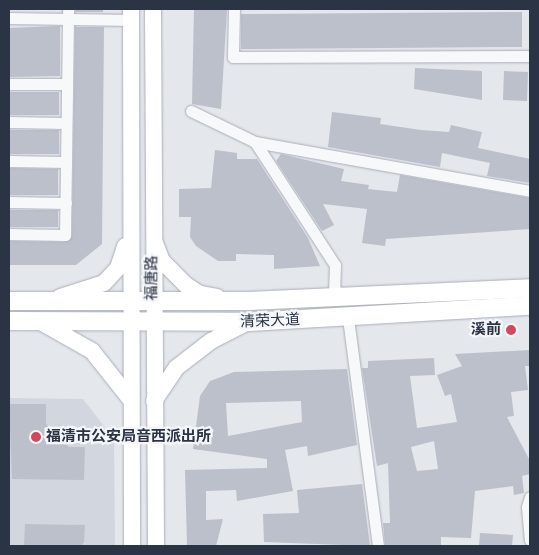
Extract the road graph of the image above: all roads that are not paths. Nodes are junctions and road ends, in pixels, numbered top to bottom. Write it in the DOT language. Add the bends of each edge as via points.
graph roads {
  1 [pos="153,9"];
  2 [pos="234,9"];
  3 [pos="68,14"];
  4 [pos="131,14"];
  5 [pos="9,18"];
  6 [pos="530,56"];
  7 [pos="9,84"];
  8 [pos="67,84"];
  9 [pos="191,111"];
  10 [pos="9,122"];
  11 [pos="66,123"];
  12 [pos="255,142"];
  13 [pos="9,161"];
  14 [pos="66,162"];
  15 [pos="530,191"];
  16 [pos="9,202"];
  17 [pos="66,203"];
  18 [pos="9,234"];
  19 [pos="130,234"];
  20 [pos="152,236"];
  21 [pos="530,288"];
  22 [pos="347,297"];
  23 [pos="9,301"];
  24 [pos="130,301"];
  25 [pos="153,301"];
  26 [pos="248,301"];
  27 [pos="40,302"];
  28 [pos="530,306"];
  29 [pos="348,318"];
  30 [pos="9,320"];
  31 [pos="39,321"];
  32 [pos="249,322"];
  33 [pos="130,324"];
  34 [pos="152,324"];
  35 [pos="131,401"];
  36 [pos="154,401"];
  37 [pos="530,498"];
  38 [pos="530,540"];
  39 [pos="132,546"];
  40 [pos="156,546"];
  41 [pos="378,546"];
  1 -- 20 [label="street, 福唐路"];
  2 -- 6 [label="street" via="233,57"];
  3 -- 4 [label="street"];
  3 -- 5 [label="street"];
  3 -- 8 [label="street"];
  4 -- 19 [label="street, 福唐路"];
  7 -- 8 [label="street"];
  8 -- 11 [label="street"];
  9 -- 12 [label="street"];
  10 -- 11 [label="street"];
  11 -- 14 [label="street"];
  12 -- 15 [label="street"];
  12 -- 22 [label="street" via="335,265 334,290"];
  13 -- 14 [label="street"];
  14 -- 17 [label="street"];
  16 -- 17 [label="street"];
  17 -- 18 [label="street" via="65,235"];
  19 -- 24 [label="street, 福唐路"];
  19 -- 27 [label="street" via="118,268 104,283"];
  20 -- 25 [label="street, 福唐路"];
  20 -- 26 [label="street" via="162,261 186,285 200,294"];
  21 -- 22 [label="main road, 清荣大道"];
  22 -- 26 [label="main road, 清荣大道"];
  23 -- 27 [label="main road, 清荣大道"];
  24 -- 25 [label="main road, 清荣大道"];
  24 -- 27 [label="main road, 清荣大道"];
  24 -- 33 [label="street, 福唐路"];
  25 -- 26 [label="main road, 清荣大道"];
  25 -- 34 [label="street, 福唐路"];
  28 -- 29 [label="main road, 清荣大道"];
  29 -- 32 [label="main road, 清荣大道"];
  29 -- 41 [label="street"];
  30 -- 31 [label="main road, 清荣大道"];
  31 -- 33 [label="main road, 清荣大道"];
  31 -- 35 [label="street" via="92,351"];
  32 -- 34 [label="main road, 清荣大道"];
  32 -- 36 [label="street" via="212,341 176,368"];
  33 -- 34 [label="main road, 清荣大道"];
  33 -- 35 [label="street, 福唐路"];
  34 -- 36 [label="street, 福唐路"];
  35 -- 39 [label="street, 福唐路"];
  36 -- 40 [label="street, 福唐路"];
  37 -- 38 [label="street" via="527,507"];
}
